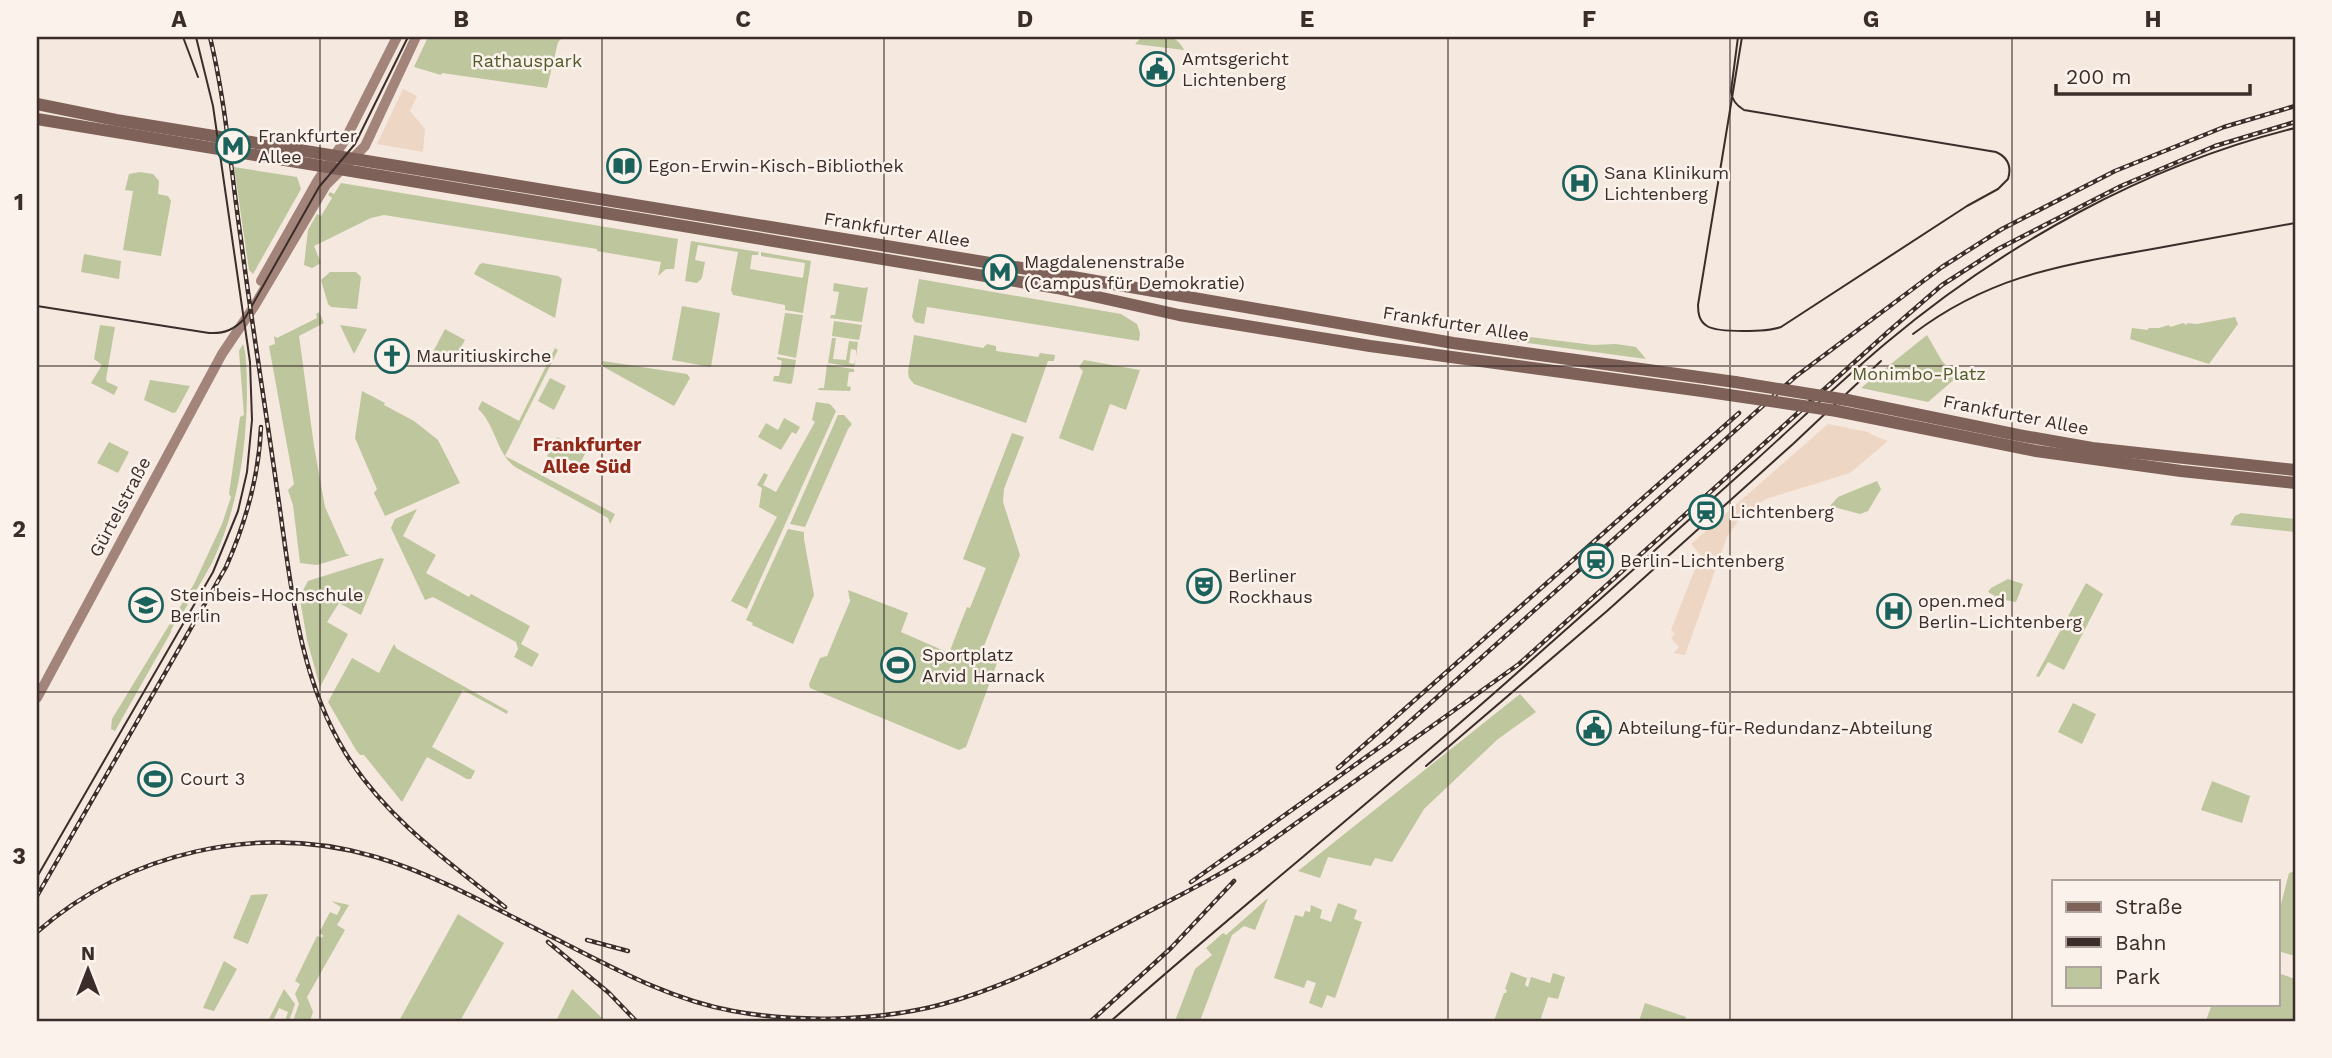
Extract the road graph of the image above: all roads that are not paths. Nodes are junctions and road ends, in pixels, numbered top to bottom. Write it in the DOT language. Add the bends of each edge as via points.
graph roads {
  1 [pos="397,37"];
  2 [pos="416,37"];
  3 [pos="37,104"];
  4 [pos="37,119"];
  5 [pos="335,156"];
  6 [pos="353,159"];
  7 [pos="327,167"];
  8 [pos="342,170"];
  9 [pos="1304,317"];
  10 [pos="1362,327"];
  11 [pos="1380,330"];
  12 [pos="235,333"];
  13 [pos="1311,336"];
  14 [pos="2295,470"];
  15 [pos="2295,483"];
  16 [pos="37,698"];
  1 -- 5 [label="main road, Gürtelstraße"];
  2 -- 6 [label="main road, Gürtelstraße" via="365,146"];
  3 -- 5 [label="main road, Frankfurter Allee"];
  4 -- 7 [label="main road, Frankfurter Allee"];
  5 -- 6 [label="main road, Frankfurter Allee"];
  5 -- 7 [label="main road, Gürtelstraße"];
  6 -- 8 [label="main road, Gürtelstraße"];
  6 -- 9 [label="main road, Frankfurter Allee"];
  7 -- 8 [label="main road, Frankfurter Allee"];
  7 -- 12 [label="main road, Gürtelstraße" via="238,320"];
  8 -- 12 [label="main road, Gürtelstraße" via="326,185"];
  8 -- 13 [label="main road, Frankfurter Allee" via="1056,288 1184,316"];
  9 -- 10 [label="main road, Frankfurter Allee"];
  9 -- 13 [label="main road"];
  10 -- 11 [label="main road, Frankfurter Allee"];
  10 -- 13 [label="main road" via="1354,331 1325,327"];
  11 -- 13 [label="main road" via="1366,337"];
  11 -- 14 [label="main road, Frankfurter Allee, bridge" via="1847,400 2050,441"];
  12 -- 16 [label="main road, Gürtelstraße"];
  13 -- 15 [label="main road, Frankfurter Allee, bridge" via="1837,411 2036,451"];
}
